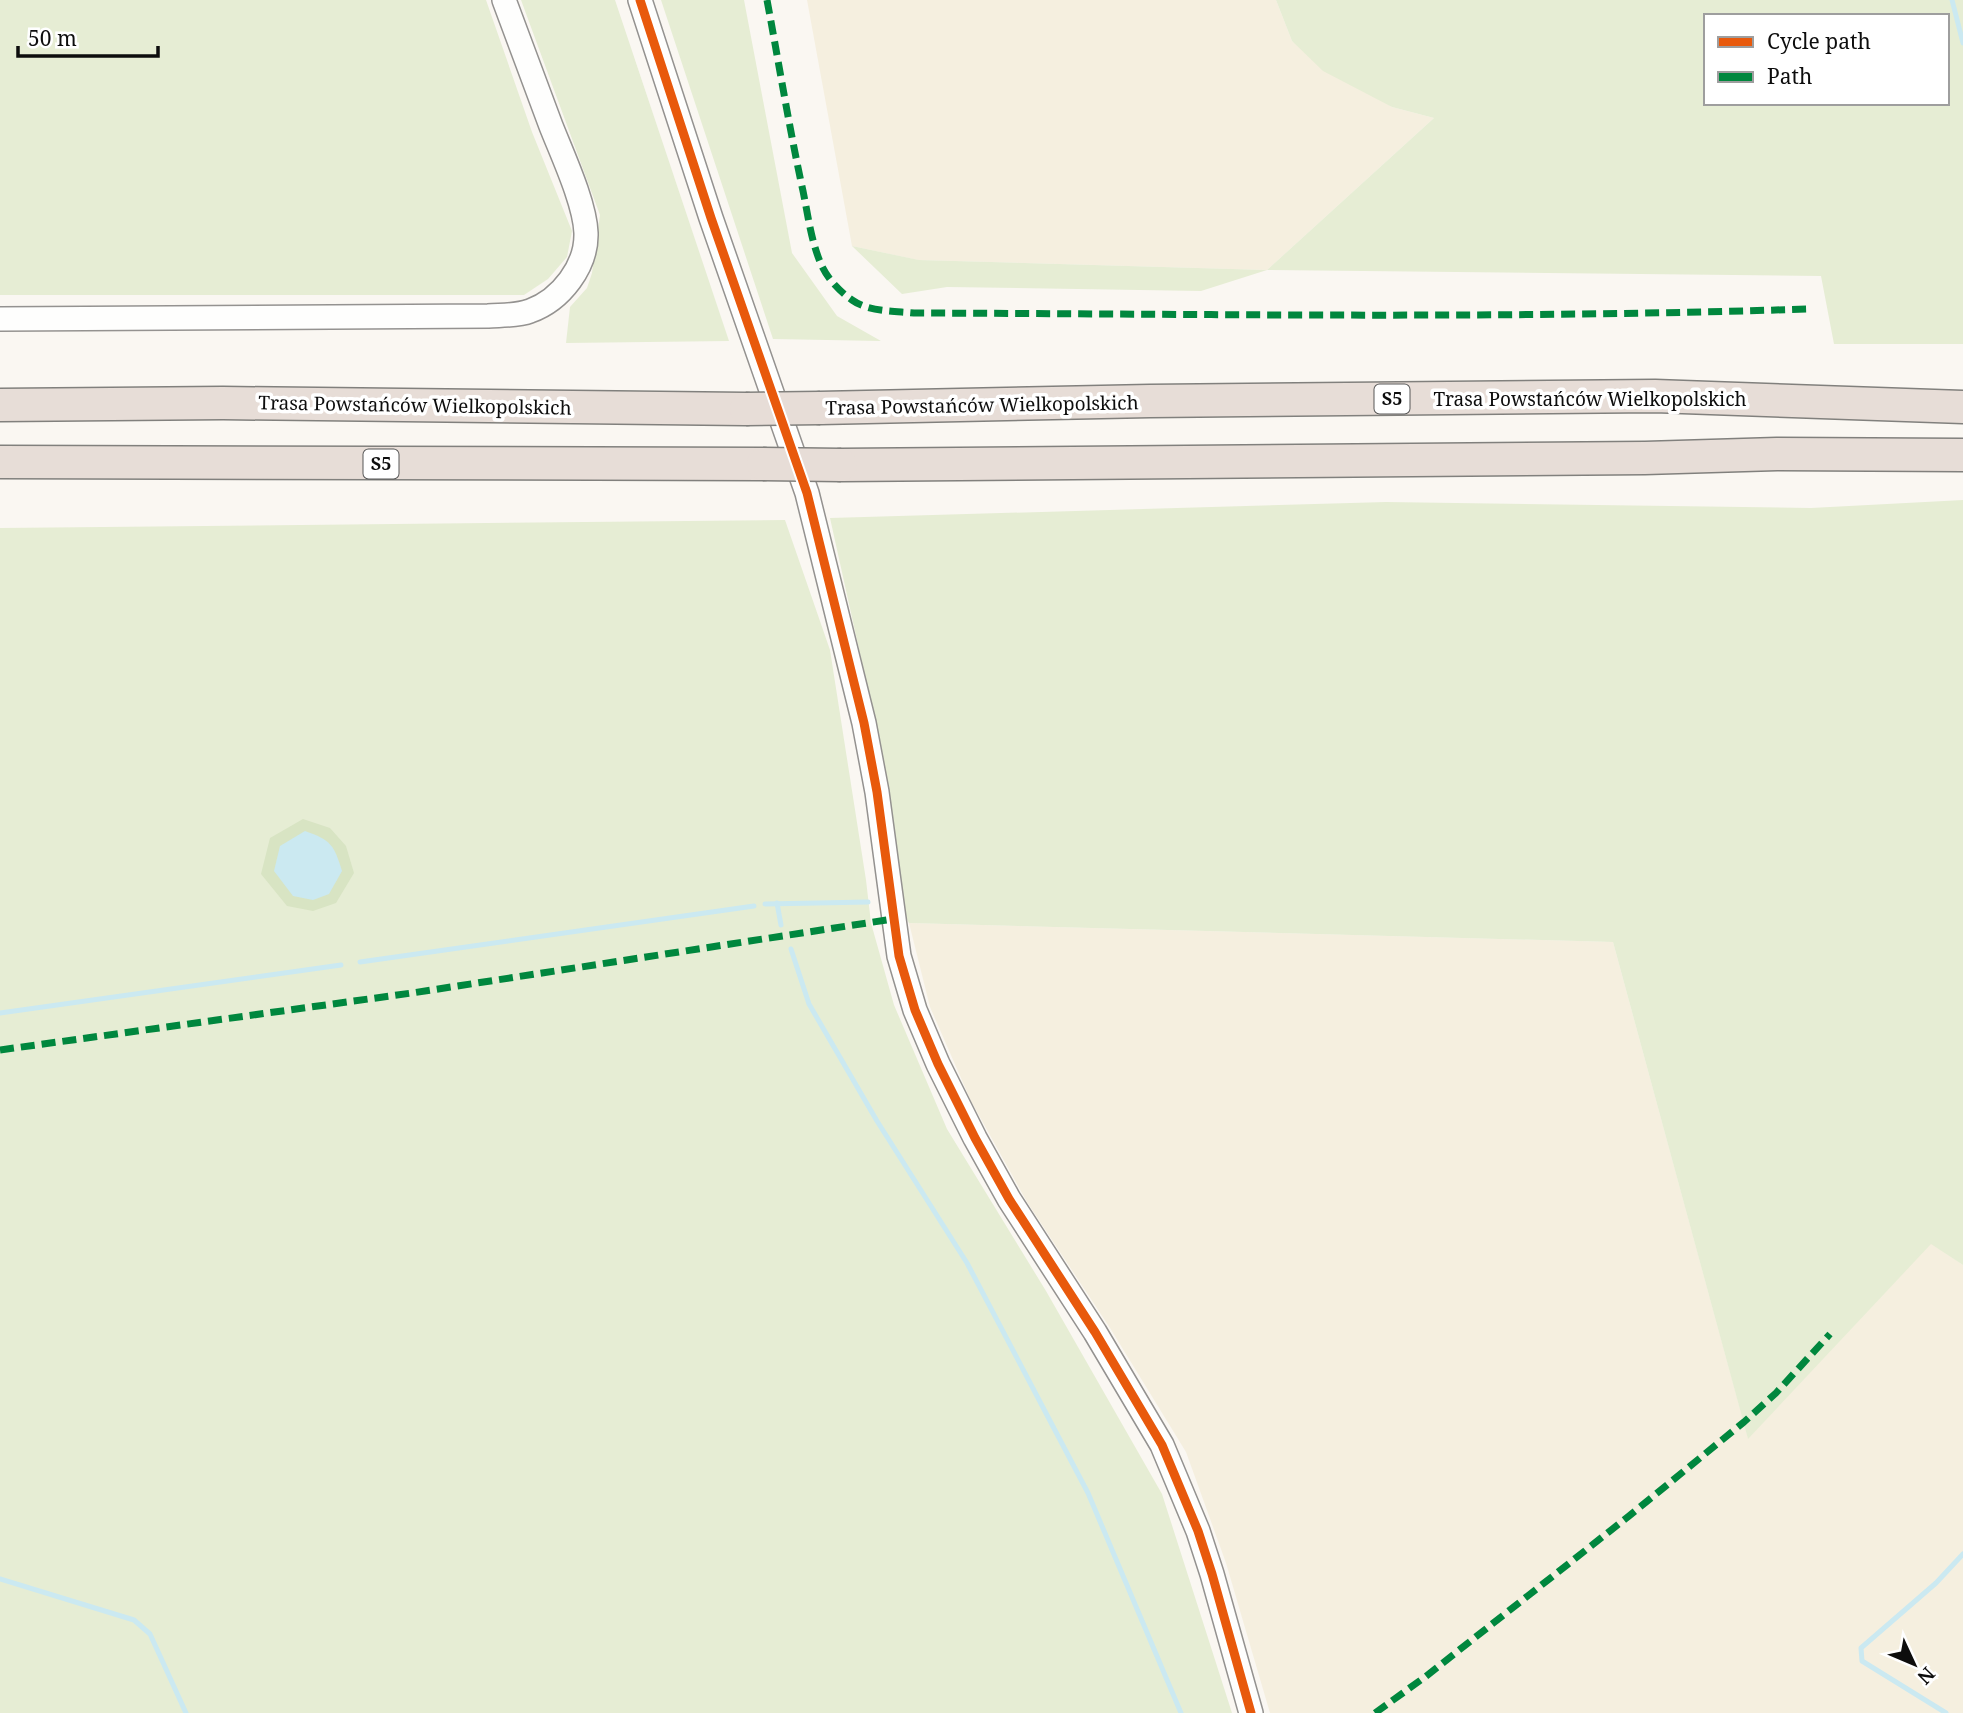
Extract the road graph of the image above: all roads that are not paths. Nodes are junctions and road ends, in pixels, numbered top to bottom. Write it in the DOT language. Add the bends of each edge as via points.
graph roads {
  1 [pos="504,0"];
  2 [pos="640,0"];
  3 [pos="0,318"];
  4 [pos="0,405"];
  5 [pos="1963,407"];
  6 [pos="1963,455"];
  7 [pos="0,463"];
  8 [pos="1251,1713"];
  1 -- 3 [label="street" via="566,163 586,230 579,265 569,282 539,308 488,316"];
  2 -- 8 [label="street" via="807,493 864,723 899,956 915,1010 1009,1199 1162,1445 1198,1531"];
  4 -- 5 [label="highway, Trasa Powstańców Wielkopolskich / S5, bridge" via="746,409 1655,396"];
  6 -- 7 [label="highway, S5, bridge" via="841,465"];
}
